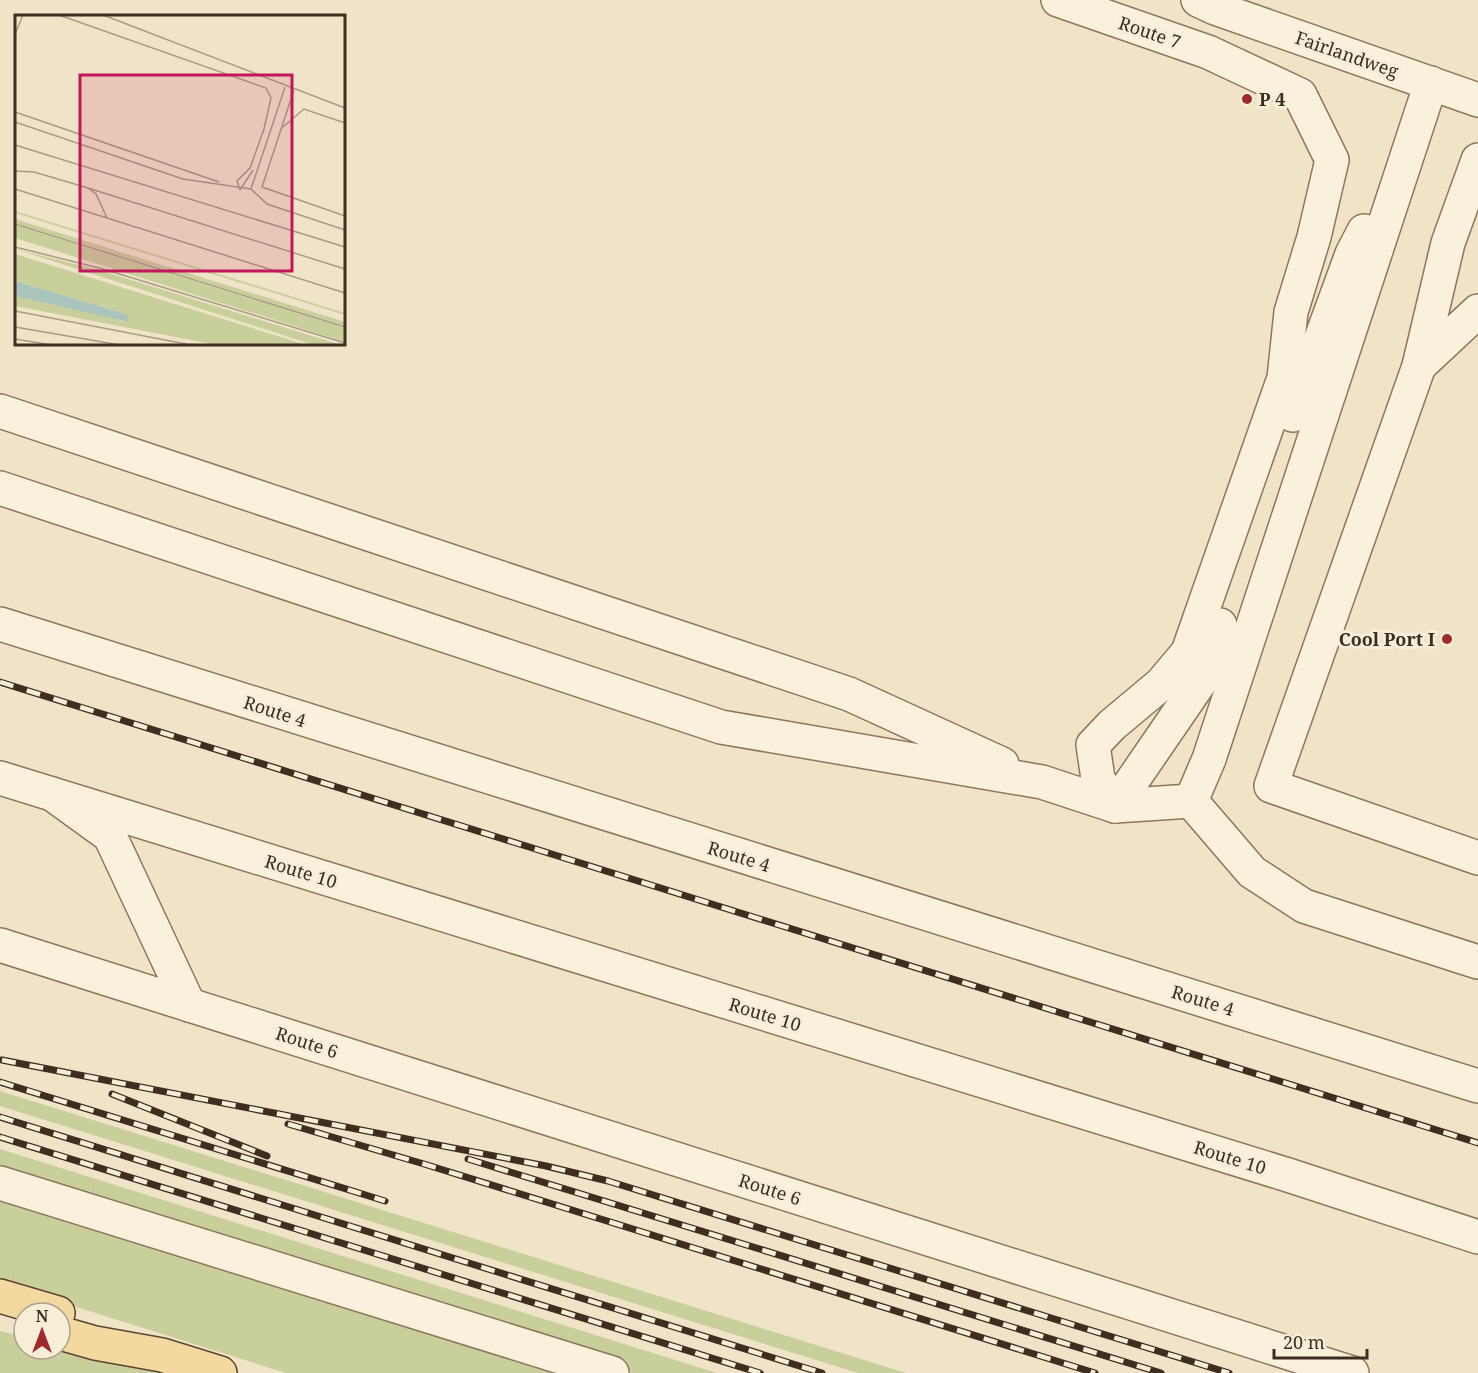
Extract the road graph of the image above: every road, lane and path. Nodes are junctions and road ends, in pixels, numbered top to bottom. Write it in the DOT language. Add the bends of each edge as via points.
graph roads {
  1 [pos="1058,0"];
  2 [pos="1207,4"];
  3 [pos="1431,83"];
  4 [pos="1478,100"];
  5 [pos="1412,142"];
  6 [pos="1478,160"];
  7 [pos="1478,311"];
  8 [pos="1419,366"];
  9 [pos="0,411"];
  10 [pos="0,488"];
  11 [pos="0,624"];
  12 [pos="0,778"];
  13 [pos="1042,782"];
  14 [pos="52,794"];
  15 [pos="1191,801"];
  16 [pos="1115,806"];
  17 [pos="1478,858"];
  18 [pos="0,945"];
  19 [pos="1478,962"];
  20 [pos="189,1005"];
  21 [pos="1478,1086"];
  22 [pos="0,1183"];
  23 [pos="1478,1237"];
  24 [pos="0,1296"];
  25 [pos="17,1301"];
  26 [pos="72,1317"];
  27 [pos="72,1336"];
  28 [pos="162,1355"];
  29 [pos="220,1373"];
  30 [pos="612,1373"];
  31 [pos="1352,1373"];
  1 -- 16 [label="lane, Route 7" via="1208,52 1300,94 1332,160 1292,312 1284,378 1188,652 1161,684 1093,745 1098,780"];
  2 -- 3 [label="lane, Fairlandweg"];
  3 -- 4 [label="lane, Fairlandweg"];
  3 -- 5 [label="lane"];
  5 -- 15 [label="lane" via="1209,759"];
  5 -- 16 [label="lane" via="1352,254 1200,682"];
  6 -- 8 [label="lane" via="1448,243"];
  7 -- 8 [label="lane"];
  8 -- 17 [label="lane" via="1271,786"];
  9 -- 13 [label="lane" via="849,694"];
  10 -- 13 [label="lane" via="721,727"];
  11 -- 21 [label="lane, Route 4"];
  12 -- 14 [label="lane, Route 10"];
  13 -- 16 [label="lane"];
  14 -- 20 [label="lane" via="110,837"];
  14 -- 23 [label="lane, Route 10"];
  15 -- 16 [label="lane"];
  15 -- 19 [label="lane" via="1252,872 1304,906"];
  18 -- 20 [label="lane, Route 6"];
  20 -- 31 [label="lane, Route 6"];
  22 -- 30 [label="lane"];
  24 -- 25 [label="main road"];
  26 -- 28 [label="main road" via="102,1326"];
  27 -- 28 [label="main road"];
  28 -- 29 [label="main road"];
}
